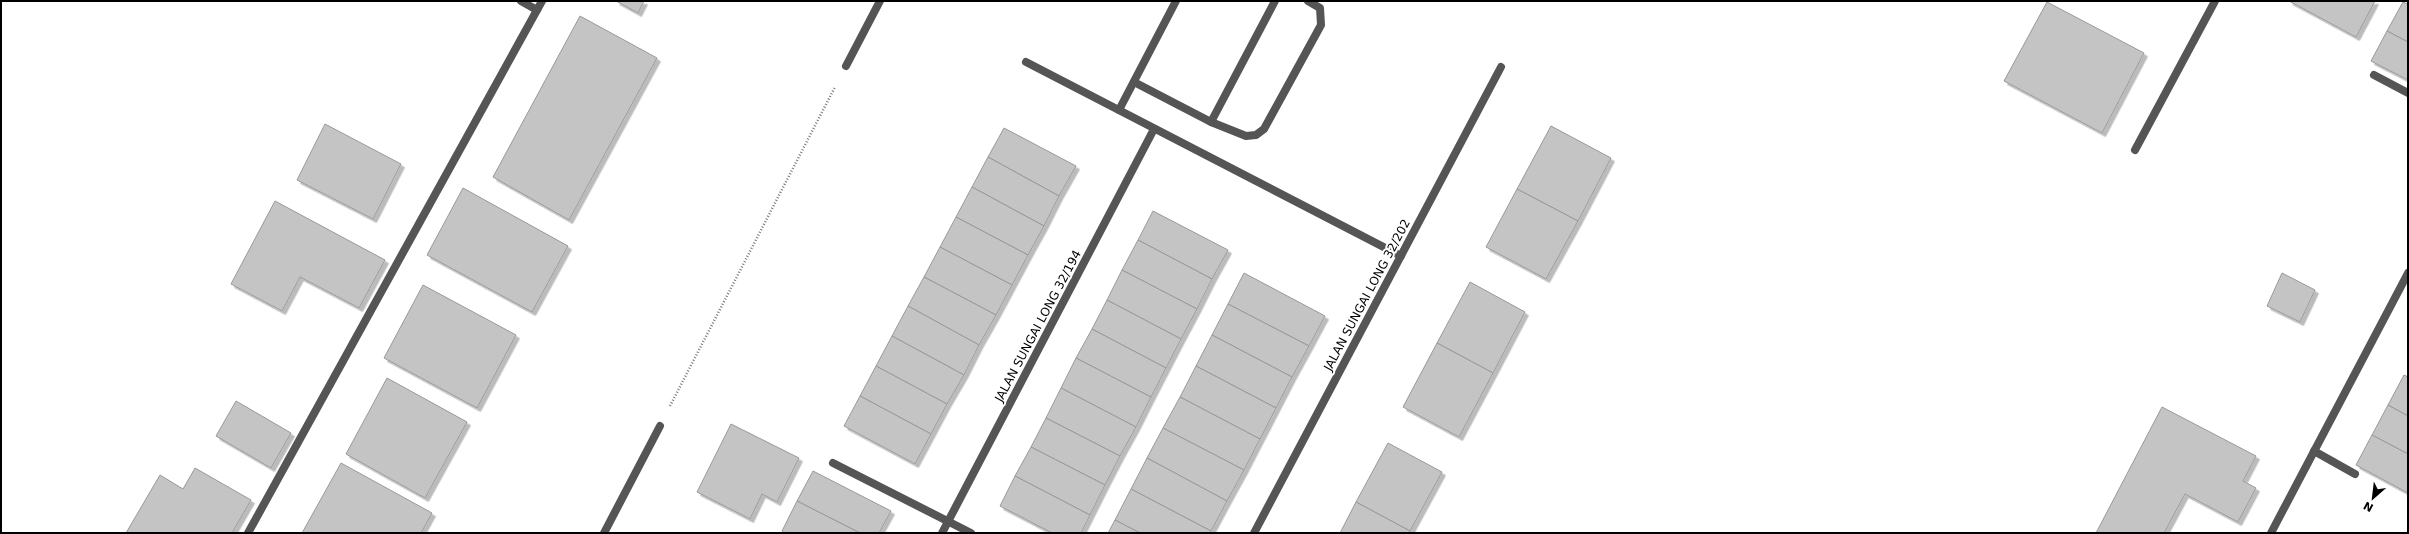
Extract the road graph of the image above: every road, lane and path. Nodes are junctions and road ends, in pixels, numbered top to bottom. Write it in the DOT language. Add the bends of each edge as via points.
graph roads {
  1 [pos="521,1"];
  2 [pos="542,1"];
  3 [pos="880,1"];
  4 [pos="1176,1"];
  5 [pos="1275,1"];
  6 [pos="1308,1"];
  7 [pos="2215,1"];
  8 [pos="537,10"];
  9 [pos="1026,62"];
  10 [pos="846,66"];
  11 [pos="1501,67"];
  12 [pos="2374,75"];
  13 [pos="1134,82"];
  14 [pos="2408,93"];
  15 [pos="1119,110"];
  16 [pos="1211,122"];
  17 [pos="1154,129"];
  18 [pos="2136,150"];
  19 [pos="1401,256"];
  20 [pos="2408,273"];
  21 [pos="660,426"];
  22 [pos="2314,451"];
  23 [pos="833,463"];
  24 [pos="2355,474"];
  25 [pos="948,521"];
  26 [pos="248,533"];
  27 [pos="604,533"];
  28 [pos="942,533"];
  29 [pos="971,533"];
  30 [pos="1254,533"];
  31 [pos="2271,533"];
  1 -- 8 [label="street"];
  2 -- 8 [label="street"];
  3 -- 10 [label="street"];
  4 -- 13 [label="street"];
  5 -- 16 [label="street"];
  6 -- 16 [label="street" via="1320,8 1321,24 1264,129 1256,135 1246,136"];
  7 -- 18 [label="street"];
  8 -- 26 [label="street"];
  9 -- 15 [label="street"];
  10 -- 21 [label="path"];
  11 -- 19 [label="street, JALAN SUNGAI LONG 32/202"];
  12 -- 14 [label="street"];
  13 -- 15 [label="street"];
  13 -- 16 [label="street"];
  15 -- 17 [label="street"];
  17 -- 19 [label="street"];
  17 -- 25 [label="street, JALAN SUNGAI LONG 32/194"];
  19 -- 30 [label="street, JALAN SUNGAI LONG 32/202"];
  20 -- 22 [label="street"];
  21 -- 27 [label="street"];
  22 -- 24 [label="street"];
  22 -- 31 [label="street"];
  23 -- 25 [label="street"];
  25 -- 28 [label="street, JALAN SUNGAI LONG 32/194"];
  25 -- 29 [label="street"];
}
